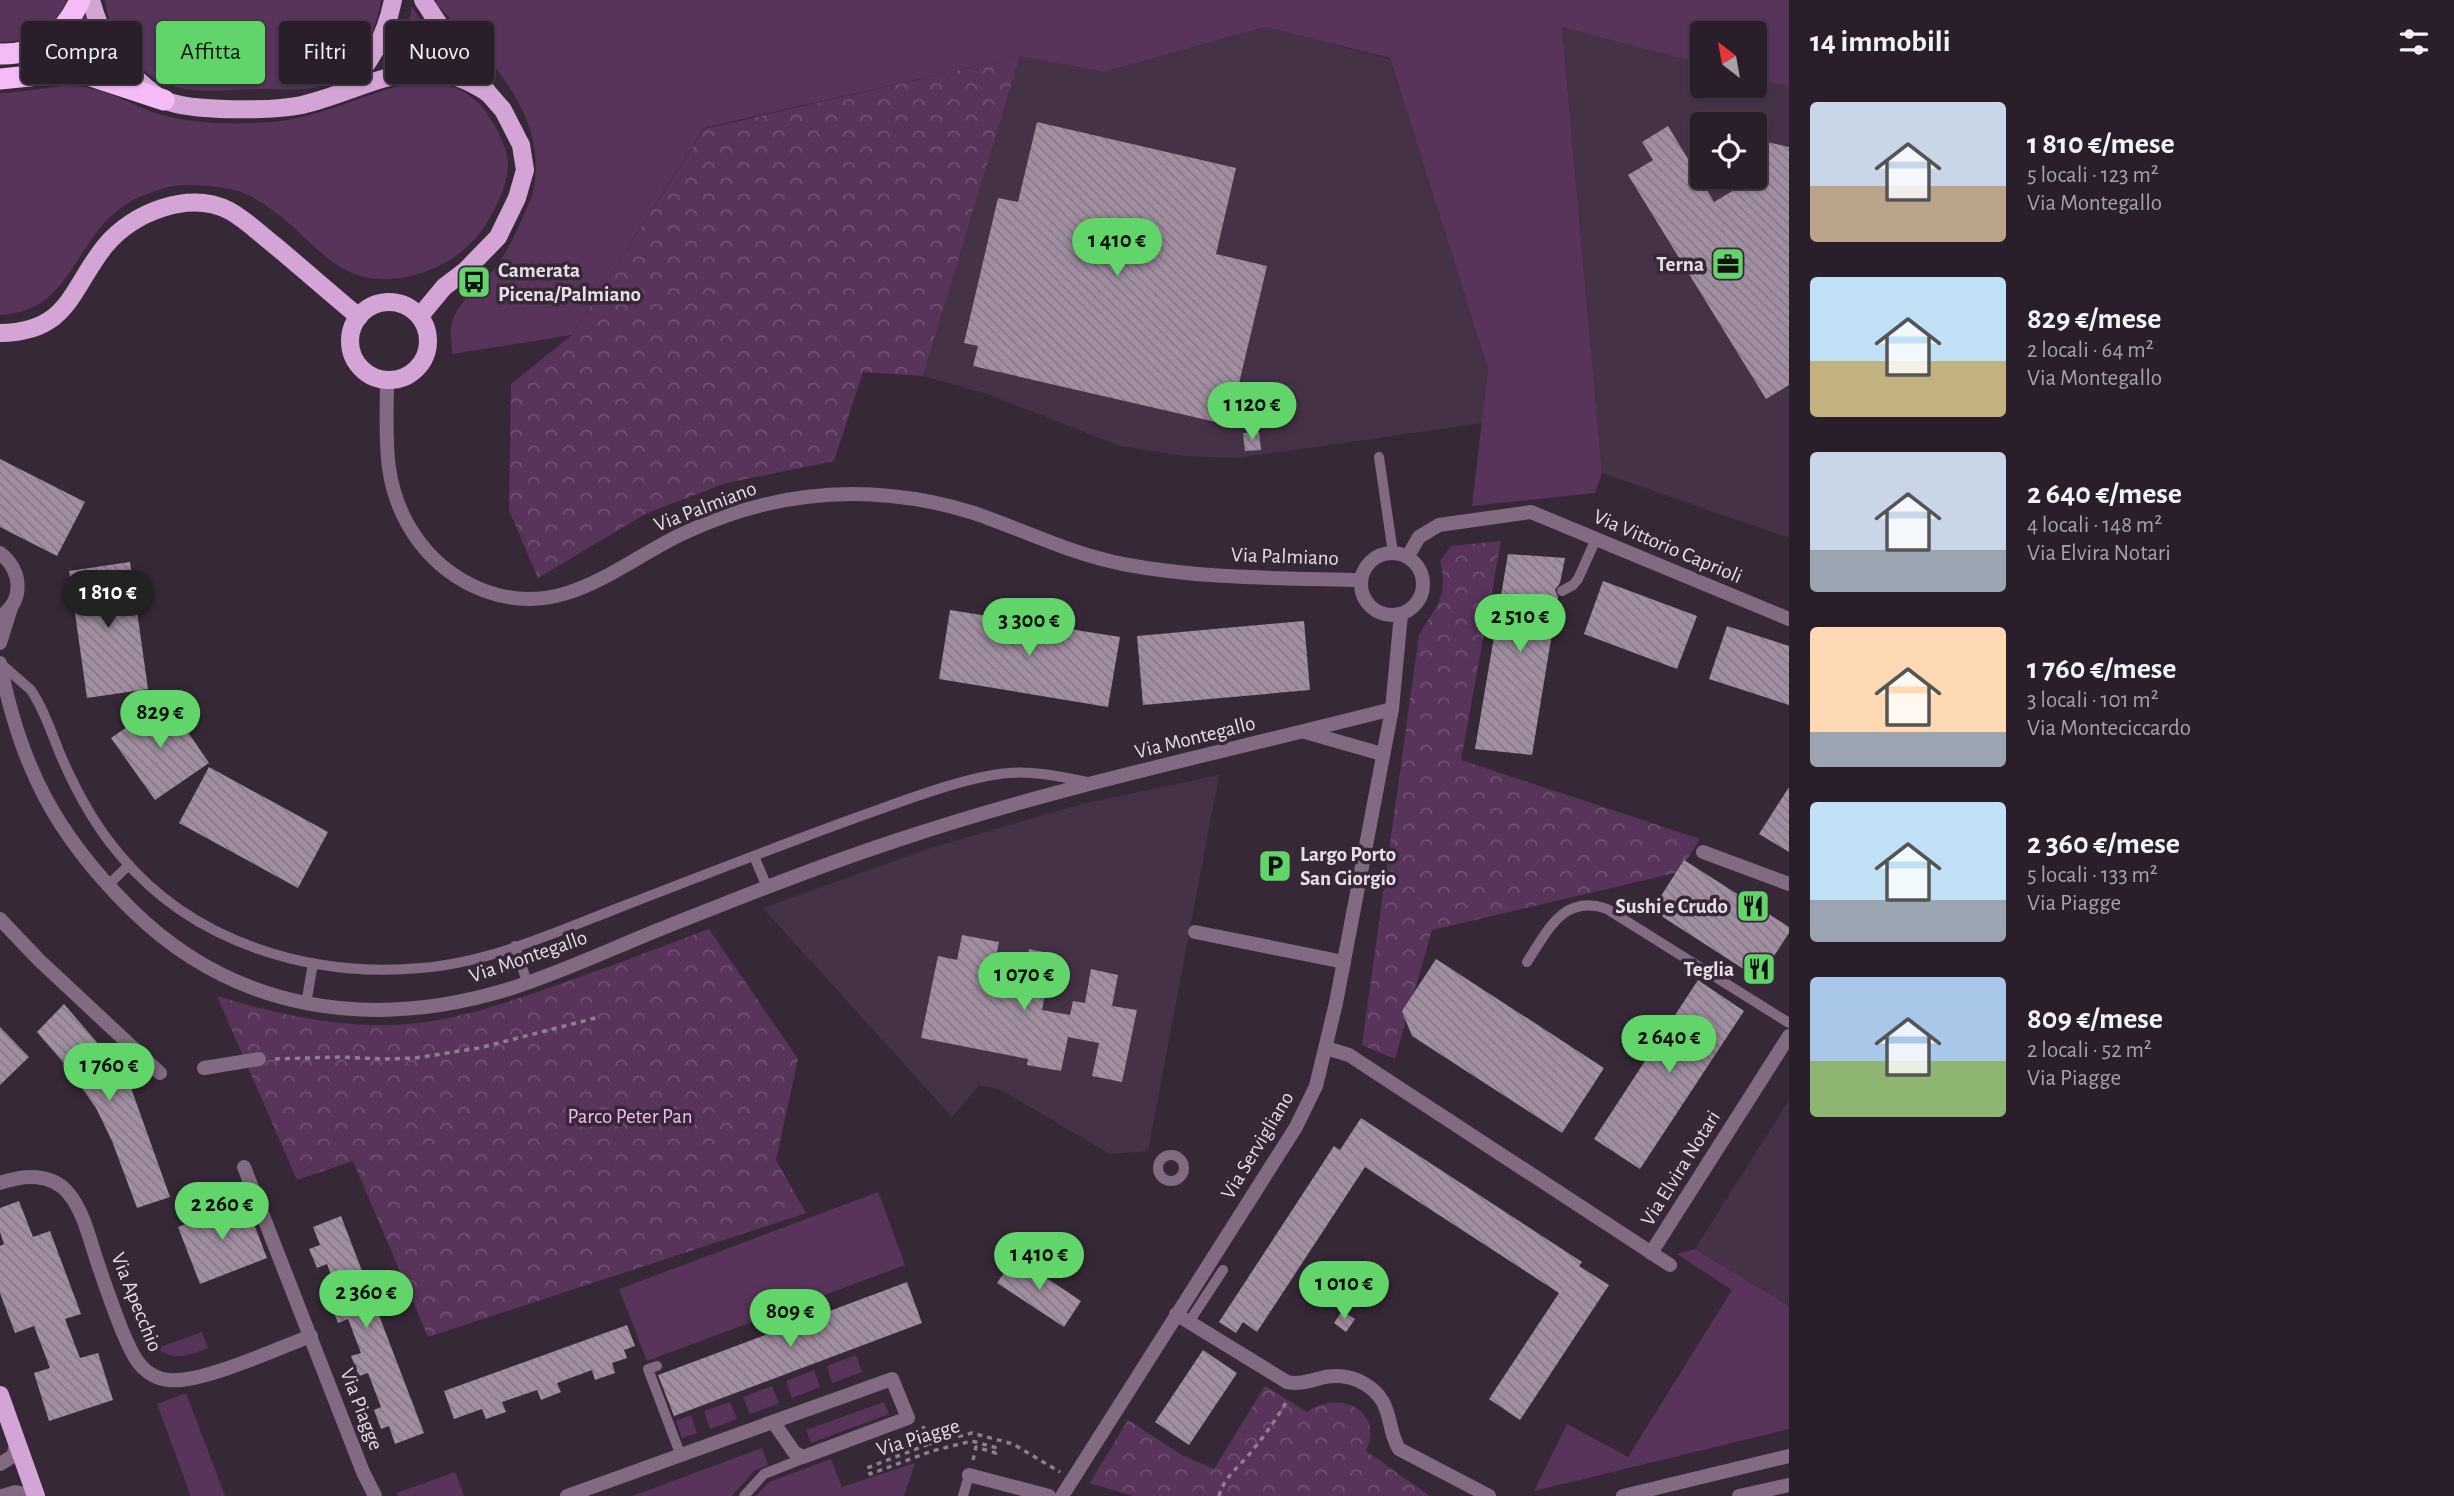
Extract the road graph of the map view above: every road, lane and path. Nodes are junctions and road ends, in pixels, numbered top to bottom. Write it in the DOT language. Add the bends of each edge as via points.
graph roads {
  1 [pos="80,0"];
  2 [pos="91,0"];
  3 [pos="393,0"];
  4 [pos="423,0"];
  5 [pos="0,54"];
  6 [pos="0,79"];
  7 [pos="339,93"];
  8 [pos="489,94"];
  9 [pos="164,100"];
  10 [pos="420,316"];
  11 [pos="359,317"];
  12 [pos="0,333"];
  13 [pos="387,381"];
  14 [pos="1380,457"];
  15 [pos="1596,539"];
  16 [pos="0,553"];
  17 [pos="1393,553"];
  18 [pos="1408,556"];
  19 [pos="1361,580"];
  20 [pos="1562,591"];
  21 [pos="12,607"];
  22 [pos="1401,614"];
  23 [pos="0,617"];
  24 [pos="1789,619"];
  25 [pos="0,643"];
  26 [pos="0,663"];
  27 [pos="1392,709"];
  28 [pos="1304,732"];
  29 [pos="1382,754"];
  30 [pos="1095,783"];
  31 [pos="1703,852"];
  32 [pos="754,856"];
  33 [pos="129,865"];
  34 [pos="1789,884"];
  35 [pos="108,886"];
  36 [pos="767,887"];
  37 [pos="0,919"];
  38 [pos="1195,932"];
  39 [pos="515,946"];
  40 [pos="1344,962"];
  41 [pos="1527,962"];
  42 [pos="313,963"];
  43 [pos="527,982"];
  44 [pos="306,1004"];
  45 [pos="599,1017"];
  46 [pos="1789,1023"];
  47 [pos="1789,1036"];
  48 [pos="1326,1048"];
  49 [pos="259,1059"];
  50 [pos="204,1068"];
  51 [pos="160,1073"];
  52 [pos="244,1167"];
  53 [pos="0,1183"];
  54 [pos="1651,1253"];
  55 [pos="1670,1265"];
  56 [pos="1223,1270"];
  57 [pos="1176,1314"];
  58 [pos="1189,1322"];
  59 [pos="311,1336"];
  60 [pos="657,1366"];
  61 [pos="0,1395"];
  62 [pos="1289,1397"];
  63 [pos="908,1418"];
  64 [pos="774,1423"];
  65 [pos="17,1442"];
  66 [pos="929,1444"];
  67 [pos="681,1455"];
  68 [pos="1789,1456"];
  69 [pos="808,1457"];
  70 [pos="0,1464"];
  71 [pos="969,1475"];
  72 [pos="1073,1479"];
  73 [pos="1789,1485"];
  74 [pos="2,1496"];
  75 [pos="34,1496"];
  76 [pos="375,1496"];
  77 [pos="567,1496"];
  78 [pos="744,1496"];
  79 [pos="963,1496"];
  80 [pos="1049,1496"];
  81 [pos="1062,1496"];
  82 [pos="1219,1496"];
  83 [pos="1489,1496"];
  84 [pos="1623,1496"];
  85 [pos="1739,1496"];
  1 -- 5 [label="highway" via="51,41 28,51"];
  2 -- 9 [label="main road" via="103,36 117,59"];
  3 -- 7 [label="main road" via="376,50"];
  4 -- 8 [label="main road"];
  6 -- 9 [label="highway" via="85,74"];
  7 -- 8 [label="main road" via="418,71 455,78"];
  7 -- 9 [label="main road" via="299,105 263,109 211,108"];
  8 -- 10 [label="main road" via="521,145 522,184 498,237"];
  10 -- 11 [label="main road" via="390,302 367,309"];
  10 -- 13 [label="main road" via="429,338 428,351 414,372"];
  11 -- 12 [label="main road" via="242,218 213,204 191,202 149,213 120,231 56,315 34,328"];
  11 -- 13 [label="main road" via="350,340 357,364 375,379"];
  13 -- 19 [label="street, Via Palmiano" via="389,471 407,524 446,570 504,596 567,595 724,516 775,502 845,494 949,507 1080,553 1137,566 1238,576"];
  14 -- 17 [label="lane"];
  15 -- 18 [label="street, Via Vittorio Caprioli" via="1531,512 1438,525 1419,537"];
  15 -- 20 [label="lane" via="1578,579"];
  15 -- 24 [label="street, Via Vittorio Caprioli"];
  16 -- 21 [label="street" via="16,571 17,596"];
  17 -- 18 [label="street"];
  17 -- 19 [label="street" via="1378,555"];
  18 -- 22 [label="street" via="1422,572 1424,582 1418,602"];
  19 -- 22 [label="street" via="1371,608"];
  21 -- 23 [label="street"];
  21 -- 25 [label="street"];
  22 -- 27 [label="street, Via Servigliano"];
  26 -- 33 [label="lane, Via Montegallo" via="31,690 86,805"];
  26 -- 35 [label="street, Via Montegallo" via="12,717 36,782 77,848"];
  27 -- 28 [label="street, Via Montegallo"];
  27 -- 29 [label="street, Via Servigliano"];
  28 -- 29 [label="street, Via Montegallo"];
  28 -- 30 [label="street, Via Montegallo"];
  29 -- 40 [label="street, Via Servigliano"];
  30 -- 32 [label="lane, Via Montegallo" via="1036,773 996,775 900,803"];
  30 -- 36 [label="street, Via Montegallo" via="905,837"];
  31 -- 34 [label="street"];
  32 -- 36 [label="lane"];
  32 -- 39 [label="lane, Via Montegallo"];
  33 -- 35 [label="lane"];
  33 -- 42 [label="lane, Via Montegallo" via="184,914 213,931 253,948"];
  35 -- 44 [label="street, Via Montegallo" via="193,960 254,990"];
  36 -- 43 [label="street, Via Montegallo"];
  37 -- 51 [label="street"];
  38 -- 40 [label="street"];
  39 -- 42 [label="lane, Via Montegallo" via="468,961 423,968 366,970"];
  39 -- 43 [label="lane"];
  40 -- 48 [label="street, Via Servigliano"];
  41 -- 46 [label="lane" via="1557,918 1580,905 1597,905"];
  42 -- 44 [label="lane"];
  43 -- 44 [label="street, Via Montegallo" via="478,997 415,1007 362,1010"];
  45 -- 49 [label="path" via="479,1048 415,1058"];
  47 -- 54 [label="street, Via Elvira Notari"];
  48 -- 54 [label="street" via="1349,1055"];
  48 -- 57 [label="street, Via Servigliano" via="1316,1086 1296,1126"];
  49 -- 50 [label="street"];
  52 -- 59 [label="street, Via Piagge"];
  53 -- 59 [label="street, Via Apecchio" via="38,1177 69,1194 132,1354 153,1375 170,1380 196,1378"];
  54 -- 55 [label="street"];
  56 -- 58 [label="lane"];
  57 -- 58 [label="street"];
  57 -- 72 [label="street, Via Servigliano"];
  58 -- 83 [label="street" via="1287,1382 1340,1376 1363,1382 1382,1402 1399,1449"];
  59 -- 76 [label="street, Via Piagge"];
  60 -- 67 [label="lane" via="648,1369"];
  61 -- 65 [label="main road"];
  62 -- 82 [label="path" via="1227,1476"];
  63 -- 64 [label="street, Via Piagge" via="892,1379"];
  63 -- 66 [label="path, Via Piagge" via="919,1415"];
  63 -- 69 [label="street, Via Piagge"];
  64 -- 67 [label="street, Via Piagge"];
  64 -- 69 [label="street" via="794,1452"];
  65 -- 70 [label="street" via="13,1456"];
  65 -- 75 [label="main road"];
  66 -- 71 [label="path, Via Piagge" via="867,1468 870,1474 972,1441 997,1448 996,1453 976,1447"];
  66 -- 72 [label="path" via="972,1433 1013,1444"];
  67 -- 77 [label="street, Via Piagge"];
  68 -- 84 [label="street"];
  69 -- 78 [label="lane" via="764,1474"];
  71 -- 79 [label="lane"];
  71 -- 80 [label="street"];
  72 -- 81 [label="street, Via Servigliano"];
  73 -- 85 [label="street"];
  74 -- 75 [label="street" via="16,1492"];
}
